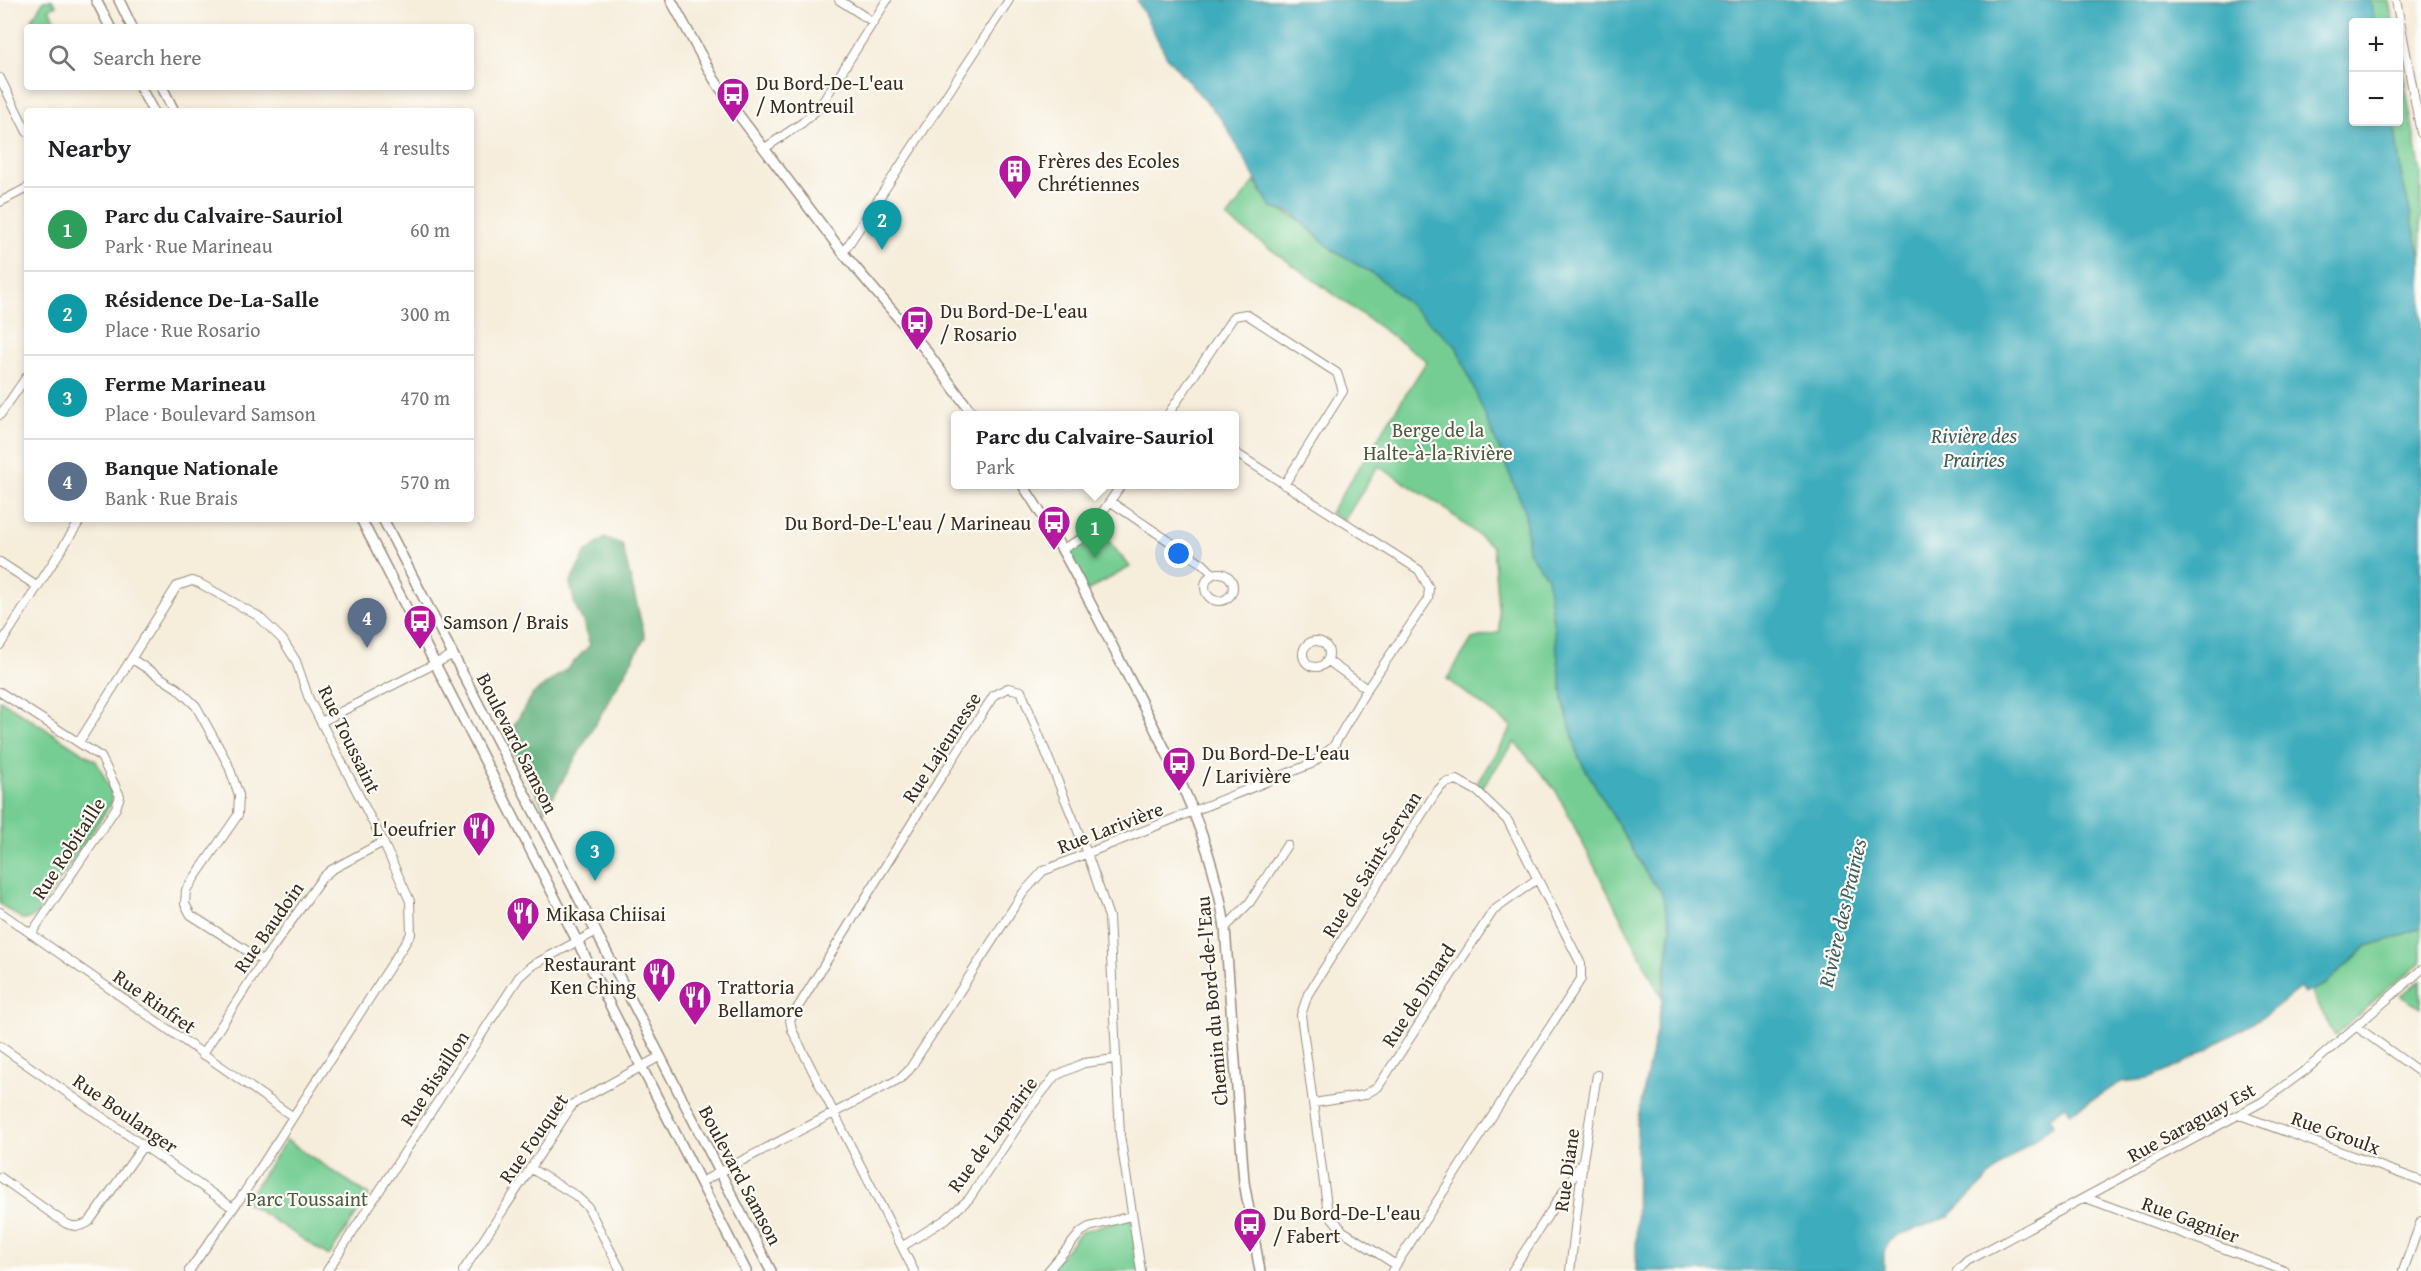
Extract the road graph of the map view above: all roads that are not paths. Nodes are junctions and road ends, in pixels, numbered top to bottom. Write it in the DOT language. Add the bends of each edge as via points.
graph roads {
  1 [pos="96,0"];
  2 [pos="119,0"];
  3 [pos="671,0"];
  4 [pos="839,0"];
  5 [pos="887,0"];
  6 [pos="1009,0"];
  7 [pos="2397,0"];
  8 [pos="873,22"];
  9 [pos="108,24"];
  10 [pos="131,24"];
  11 [pos="0,78"];
  12 [pos="142,90"];
  13 [pos="164,90"];
  14 [pos="151,108"];
  15 [pos="172,108"];
  16 [pos="24,126"];
  17 [pos="2421,133"];
  18 [pos="765,148"];
  19 [pos="24,190"];
  20 [pos="0,202"];
  21 [pos="843,253"];
  22 [pos="24,380"];
  23 [pos="970,411"];
  24 [pos="1169,411"];
  25 [pos="0,415"];
  26 [pos="1239,455"];
  27 [pos="1284,485"];
  28 [pos="1025,489"];
  29 [pos="1119,489"];
  30 [pos="1111,502"];
  31 [pos="79,522"];
  32 [pos="363,522"];
  33 [pos="385,522"];
  34 [pos="1062,549"];
  35 [pos="0,562"];
  36 [pos="1213,574"];
  37 [pos="38,587"];
  38 [pos="0,645"];
  39 [pos="452,655"];
  40 [pos="132,659"];
  41 [pos="1327,660"];
  42 [pos="435,664"];
  43 [pos="1367,689"];
  44 [pos="0,692"];
  45 [pos="321,722"];
  46 [pos="80,742"];
  47 [pos="1195,811"];
  48 [pos="383,842"];
  49 [pos="1287,845"];
  50 [pos="1087,853"];
  51 [pos="1537,879"];
  52 [pos="0,912"];
  53 [pos="1226,928"];
  54 [pos="595,932"];
  55 [pos="31,934"];
  56 [pos="577,941"];
  57 [pos="263,962"];
  58 [pos="2421,970"];
  59 [pos="2357,1027"];
  60 [pos="0,1046"];
  61 [pos="202,1055"];
  62 [pos="659,1057"];
  63 [pos="1115,1059"];
  64 [pos="641,1066"];
  65 [pos="2421,1073"];
  66 [pos="1598,1075"];
  67 [pos="1314,1103"];
  68 [pos="835,1114"];
  69 [pos="2240,1115"];
  70 [pos="292,1116"];
  71 [pos="143,1146"];
  72 [pos="1583,1160"];
  73 [pos="530,1168"];
  74 [pos="719,1173"];
  75 [pos="0,1177"];
  76 [pos="2421,1181"];
  77 [pos="701,1182"];
  78 [pos="2086,1198"];
  79 [pos="233,1208"];
  80 [pos="1131,1216"];
  81 [pos="2421,1221"];
  82 [pos="903,1246"];
  83 [pos="1394,1268"];
  84 [pos="189,1271"];
  85 [pos="327,1271"];
  86 [pos="463,1271"];
  87 [pos="621,1271"];
  88 [pos="746,1271"];
  89 [pos="771,1271"];
  90 [pos="914,1271"];
  91 [pos="1048,1271"];
  92 [pos="1141,1271"];
  93 [pos="1257,1271"];
  94 [pos="1512,1271"];
  95 [pos="1570,1271"];
  96 [pos="1957,1271"];
  97 [pos="2285,1271"];
  98 [pos="2403,1271"];
  1 -- 9 [label="street"];
  2 -- 10 [label="street"];
  3 -- 18 [label="street" via="714,79"];
  4 -- 8 [label="street"];
  5 -- 8 [label="street"];
  6 -- 21 [label="street"];
  7 -- 17 [label="street"];
  8 -- 18 [label="street" via="819,108"];
  11 -- 16 [label="street"];
  12 -- 14 [label="street"];
  13 -- 15 [label="street"];
  18 -- 21 [label="street"];
  19 -- 20 [label="street"];
  21 -- 23 [label="street" via="924,348"];
  22 -- 25 [label="street"];
  24 -- 27 [label="street" via="1234,316 1246,314 1337,373 1343,391"];
  26 -- 27 [label="street, Rue Larivière"];
  27 -- 43 [label="street, Rue Larivière" via="1419,570 1429,588 1428,599"];
  28 -- 34 [label="street, Chemin du Bord-de-l'Eau"];
  29 -- 30 [label="street"];
  30 -- 34 [label="street" via="1085,537"];
  30 -- 36 [label="street"];
  31 -- 37 [label="street"];
  32 -- 42 [label="street, Boulevard Samson"];
  33 -- 39 [label="street, Boulevard Samson"];
  34 -- 47 [label="street, Chemin du Bord-de-l'Eau"];
  35 -- 37 [label="street"];
  37 -- 38 [label="street"];
  39 -- 42 [label="street"];
  39 -- 54 [label="street, Boulevard Samson"];
  40 -- 45 [label="street, Rue Toussaint" via="177,586 199,583 258,616 282,639 296,661"];
  40 -- 46 [label="street, Rue Toussaint"];
  40 -- 57 [label="street" via="177,688 196,706 228,764 239,795 238,815 186,890 184,904 191,915"];
  41 -- 43 [label="street"];
  42 -- 45 [label="street"];
  42 -- 56 [label="street, Boulevard Samson"];
  43 -- 47 [label="street, Rue Larivière" via="1333,747 1322,757"];
  44 -- 46 [label="street, Rue Robitaille"];
  45 -- 48 [label="street, Rue Toussaint"];
  46 -- 55 [label="street, Rue Robitaille" via="101,757 118,791 118,803"];
  47 -- 50 [label="street, Rue Larivière"];
  47 -- 53 [label="street, Chemin du Bord-de-l'Eau" via="1221,890"];
  48 -- 57 [label="street, Rue Baudoin" via="322,878"];
  48 -- 70 [label="street, Rue Toussaint" via="411,901 411,934"];
  49 -- 53 [label="street" via="1250,902"];
  50 -- 63 [label="street, Rue Lajeunesse" via="1109,917"];
  50 -- 68 [label="street, Rue Larivière" via="1043,871 1023,893 909,1070"];
  50 -- 68 [label="street, Rue Lajeunesse" via="1021,691 1008,688 994,695 793,1012 792,1030"];
  51 -- 67 [label="street, Rue de Dinard" via="1493,911 1378,1087 1364,1095"];
  51 -- 67 [label="street, Rue de Saint-Servan" via="1508,820 1477,791 1457,780 1445,783 1308,994 1301,1015"];
  51 -- 83 [label="street, Rue de Saint-Servan" via="1581,964 1581,979"];
  52 -- 55 [label="street, Rue Rinfret"];
  53 -- 93 [label="street, Chemin du Bord-de-l'Eau" via="1244,1182"];
  54 -- 56 [label="street, Rue Bisaillon"];
  54 -- 62 [label="street, Boulevard Samson"];
  55 -- 61 [label="street, Rue Rinfret"];
  56 -- 64 [label="street, Boulevard Samson"];
  56 -- 85 [label="street, Rue Bisaillon" via="531,966 519,977"];
  57 -- 61 [label="street, Rue Baudoin"];
  58 -- 59 [label="street, Rue Saraguay Est"];
  59 -- 65 [label="street"];
  59 -- 69 [label="street, Rue Saraguay Est" via="2288,1085"];
  60 -- 71 [label="street, Rue Boulanger"];
  61 -- 70 [label="street, Rue Rinfret"];
  62 -- 64 [label="street, Rue Fouquet"];
  62 -- 74 [label="street, Boulevard Samson"];
  63 -- 80 [label="street, Rue Lajeunesse"];
  63 -- 82 [label="street, Rue de Laprairie" via="1084,1063 1055,1076 969,1199"];
  64 -- 73 [label="street, Rue Fouquet" via="573,1104"];
  64 -- 77 [label="street, Boulevard Samson"];
  66 -- 72 [label="street, Rue Diane"];
  67 -- 83 [label="street, Rue de Saint-Servan" via="1328,1213 1343,1231"];
  68 -- 74 [label="street, Rue Larivière"];
  68 -- 82 [label="street, Rue Lajeunesse"];
  69 -- 76 [label="street, Rue Groulx"];
  69 -- 78 [label="street, Rue Saraguay Est"];
  70 -- 79 [label="street, Rue Toussaint"];
  71 -- 75 [label="street" via="89,1222 82,1226 65,1223"];
  71 -- 79 [label="street, Rue Boulanger"];
  72 -- 94 [label="street"];
  72 -- 95 [label="street, Rue Diane"];
  73 -- 86 [label="street, Rue Fouquet"];
  73 -- 87 [label="street" via="588,1207"];
  74 -- 77 [label="street, Rue Larivière"];
  74 -- 89 [label="street, Boulevard Samson"];
  77 -- 88 [label="street, Boulevard Samson"];
  78 -- 96 [label="street, Rue Saraguay Est" via="1967,1261"];
  78 -- 97 [label="street, Rue Gagnier"];
  79 -- 84 [label="street, Rue Toussaint"];
  80 -- 91 [label="street" via="1080,1232"];
  80 -- 92 [label="street, Rue Lajeunesse"];
  81 -- 98 [label="street"];
  82 -- 90 [label="street, Rue Lajeunesse"];
}
